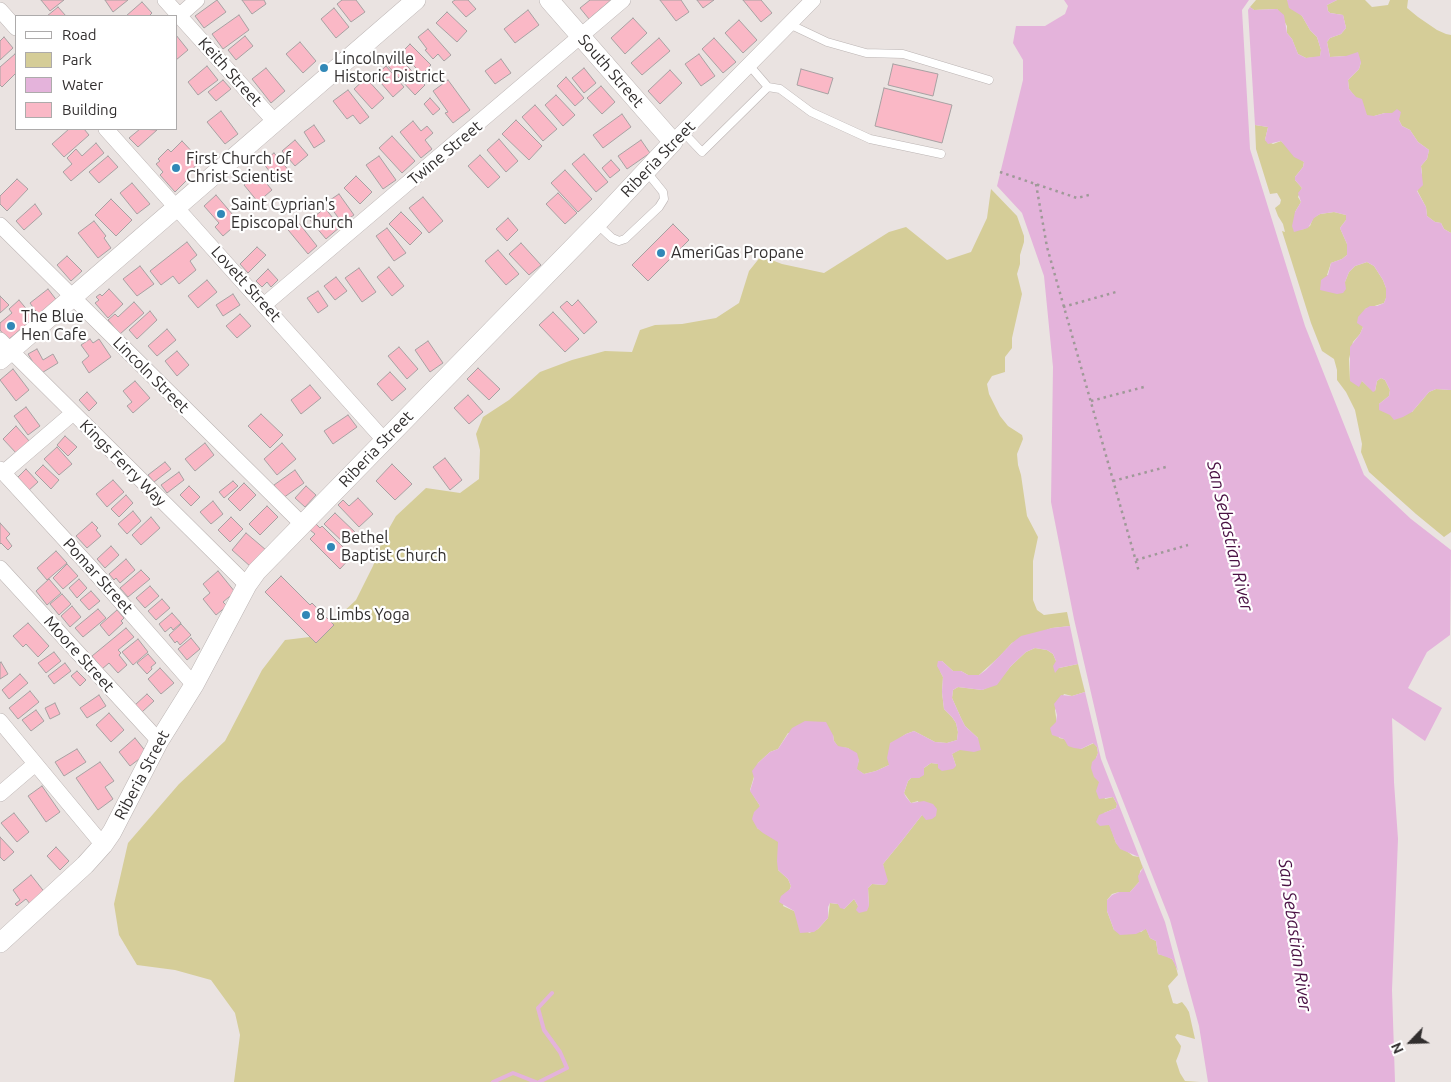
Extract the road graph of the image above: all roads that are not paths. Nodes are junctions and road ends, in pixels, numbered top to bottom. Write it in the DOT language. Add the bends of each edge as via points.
graph roads {
  1 [pos="165,0"];
  2 [pos="197,0"];
  3 [pos="416,0"];
  4 [pos="549,0"];
  5 [pos="623,0"];
  6 [pos="813,0"];
  7 [pos="0,10"];
  8 [pos="179,16"];
  9 [pos="789,24"];
  10 [pos="15,27"];
  11 [pos="581,37"];
  12 [pos="749,65"];
  13 [pos="989,80"];
  14 [pos="768,87"];
  15 [pos="275,122"];
  16 [pos="107,130"];
  17 [pos="678,137"];
  18 [pos="941,154"];
  19 [pos="646,171"];
  20 [pos="177,208"];
  21 [pos="597,223"];
  22 [pos="0,225"];
  23 [pos="73,297"];
  24 [pos="264,305"];
  25 [pos="4,350"];
  26 [pos="73,413"];
  27 [pos="384,440"];
  28 [pos="2,471"];
  29 [pos="302,524"];
  30 [pos="0,568"];
  31 [pos="247,585"];
  32 [pos="194,685"];
  33 [pos="0,721"];
  34 [pos="159,741"];
  35 [pos="35,764"];
  36 [pos="0,794"];
  37 [pos="103,845"];
  38 [pos="0,942"];
  1 -- 8 [label="street, Keith Street"];
  2 -- 8 [label="street"];
  3 -- 15 [label="street"];
  4 -- 11 [label="street, South Street"];
  5 -- 11 [label="street, Twine Street"];
  6 -- 9 [label="street, Riberia Street"];
  7 -- 10 [label="street"];
  8 -- 15 [label="street, Keith Street"];
  9 -- 12 [label="street, Riberia Street"];
  9 -- 13 [label="lane" via="826,42 866,53 903,54"];
  11 -- 17 [label="street, South Street"];
  11 -- 24 [label="street, Twine Street"];
  12 -- 14 [label="lane"];
  12 -- 17 [label="street, Riberia Street"];
  14 -- 17 [label="lane" via="702,152"];
  14 -- 18 [label="lane" via="780,88 811,112 870,139"];
  15 -- 20 [label="street"];
  16 -- 20 [label="street, Lovett Street"];
  17 -- 19 [label="street, Riberia Street"];
  19 -- 21 [label="street, Riberia Street"];
  19 -- 21 [label="lane" via="663,192 664,200 659,207 619,241"];
  20 -- 23 [label="street"];
  20 -- 24 [label="street, Lovett Street"];
  21 -- 27 [label="street, Riberia Street"];
  22 -- 23 [label="street, Lincoln Street"];
  23 -- 25 [label="street"];
  23 -- 29 [label="street, Lincoln Street"];
  24 -- 27 [label="street, Lovett Street"];
  25 -- 26 [label="street, Kings Ferry Way"];
  26 -- 28 [label="street"];
  26 -- 31 [label="street, Kings Ferry Way"];
  27 -- 29 [label="street, Riberia Street"];
  28 -- 32 [label="street, Pomar Street"];
  29 -- 31 [label="street, Riberia Street"];
  30 -- 34 [label="street, Moore Street"];
  31 -- 32 [label="street, Riberia Street"];
  32 -- 34 [label="street, Riberia Street"];
  33 -- 35 [label="street"];
  34 -- 37 [label="street, Riberia Street"];
  35 -- 36 [label="street"];
  35 -- 37 [label="street"];
  37 -- 38 [label="street, Riberia Street"];
}
